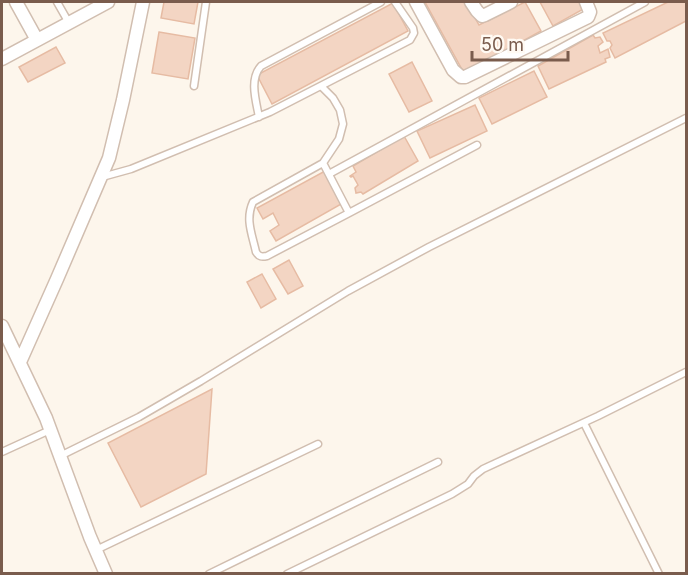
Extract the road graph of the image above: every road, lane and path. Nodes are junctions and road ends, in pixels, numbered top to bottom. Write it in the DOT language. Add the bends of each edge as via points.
graph roads {
  1 [pos="16,2"];
  2 [pos="57,2"];
  3 [pos="108,2"];
  4 [pos="143,2"];
  5 [pos="206,2"];
  6 [pos="381,2"];
  7 [pos="395,2"];
  8 [pos="416,2"];
  9 [pos="471,2"];
  10 [pos="511,2"];
  11 [pos="586,2"];
  12 [pos="645,2"];
  13 [pos="69,24"];
  14 [pos="38,40"];
  15 [pos="2,59"];
  16 [pos="194,86"];
  17 [pos="321,86"];
  18 [pos="259,117"];
  19 [pos="687,118"];
  20 [pos="477,145"];
  21 [pos="324,163"];
  22 [pos="329,174"];
  23 [pos="102,177"];
  24 [pos="348,213"];
  25 [pos="2,326"];
  26 [pos="20,362"];
  27 [pos="687,372"];
  28 [pos="584,423"];
  29 [pos="50,430"];
  30 [pos="318,444"];
  31 [pos="2,452"];
  32 [pos="60,456"];
  33 [pos="438,462"];
  34 [pos="96,550"];
  35 [pos="106,573"];
  36 [pos="209,573"];
  37 [pos="287,573"];
  38 [pos="659,573"];
  1 -- 14 [label="street"];
  2 -- 13 [label="lane"];
  3 -- 13 [label="street"];
  4 -- 23 [label="street"];
  5 -- 16 [label="lane"];
  6 -- 18 [label="lane" via="261,66 256,71 254,89"];
  7 -- 17 [label="lane" via="413,28 410,40"];
  8 -- 11 [label="street" via="453,70 461,77 588,17"];
  9 -- 10 [label="street" via="482,16"];
  12 -- 22 [label="lane"];
  13 -- 14 [label="street"];
  14 -- 15 [label="street"];
  17 -- 18 [label="lane"];
  17 -- 21 [label="lane" via="340,110 343,124"];
  18 -- 23 [label="lane"];
  19 -- 32 [label="lane" via="348,291 149,411"];
  20 -- 24 [label="lane"];
  21 -- 22 [label="lane"];
  21 -- 24 [label="lane" via="253,202 249,220 256,252 267,256"];
  22 -- 24 [label="lane"];
  23 -- 26 [label="street"];
  25 -- 26 [label="street"];
  26 -- 29 [label="street"];
  27 -- 28 [label="lane"];
  28 -- 37 [label="lane" via="483,469 452,494"];
  28 -- 38 [label="lane"];
  29 -- 31 [label="lane"];
  29 -- 32 [label="street"];
  30 -- 34 [label="lane"];
  32 -- 34 [label="street"];
  33 -- 36 [label="lane"];
  34 -- 35 [label="street"];
}
